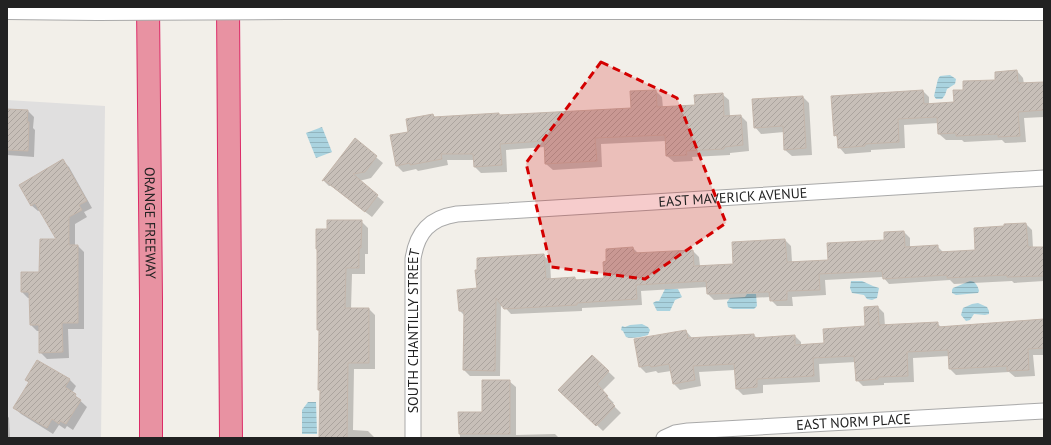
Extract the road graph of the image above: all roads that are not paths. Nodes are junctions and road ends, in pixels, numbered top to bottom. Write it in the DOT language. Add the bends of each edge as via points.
graph roads {
  1 [pos="148,7"];
  2 [pos="228,7"];
  3 [pos="7,10"];
  4 [pos="1044,11"];
  5 [pos="1044,178"];
  6 [pos="426,228"];
  7 [pos="1044,411"];
  8 [pos="151,438"];
  9 [pos="231,438"];
  10 [pos="413,438"];
  11 [pos="664,438"];
  1 -- 8 [label="highway, ORANGE FREEWAY"];
  2 -- 9 [label="highway"];
  3 -- 4 [label="street, bridge"];
  5 -- 6 [label="street, EAST MAVERICK AVENUE" via="457,214 439,219"];
  6 -- 10 [label="street, SOUTH CHANTILLY STREET" via="417,242 413,260"];
  7 -- 11 [label="street, EAST NORM PLACE" via="688,431"];
}
